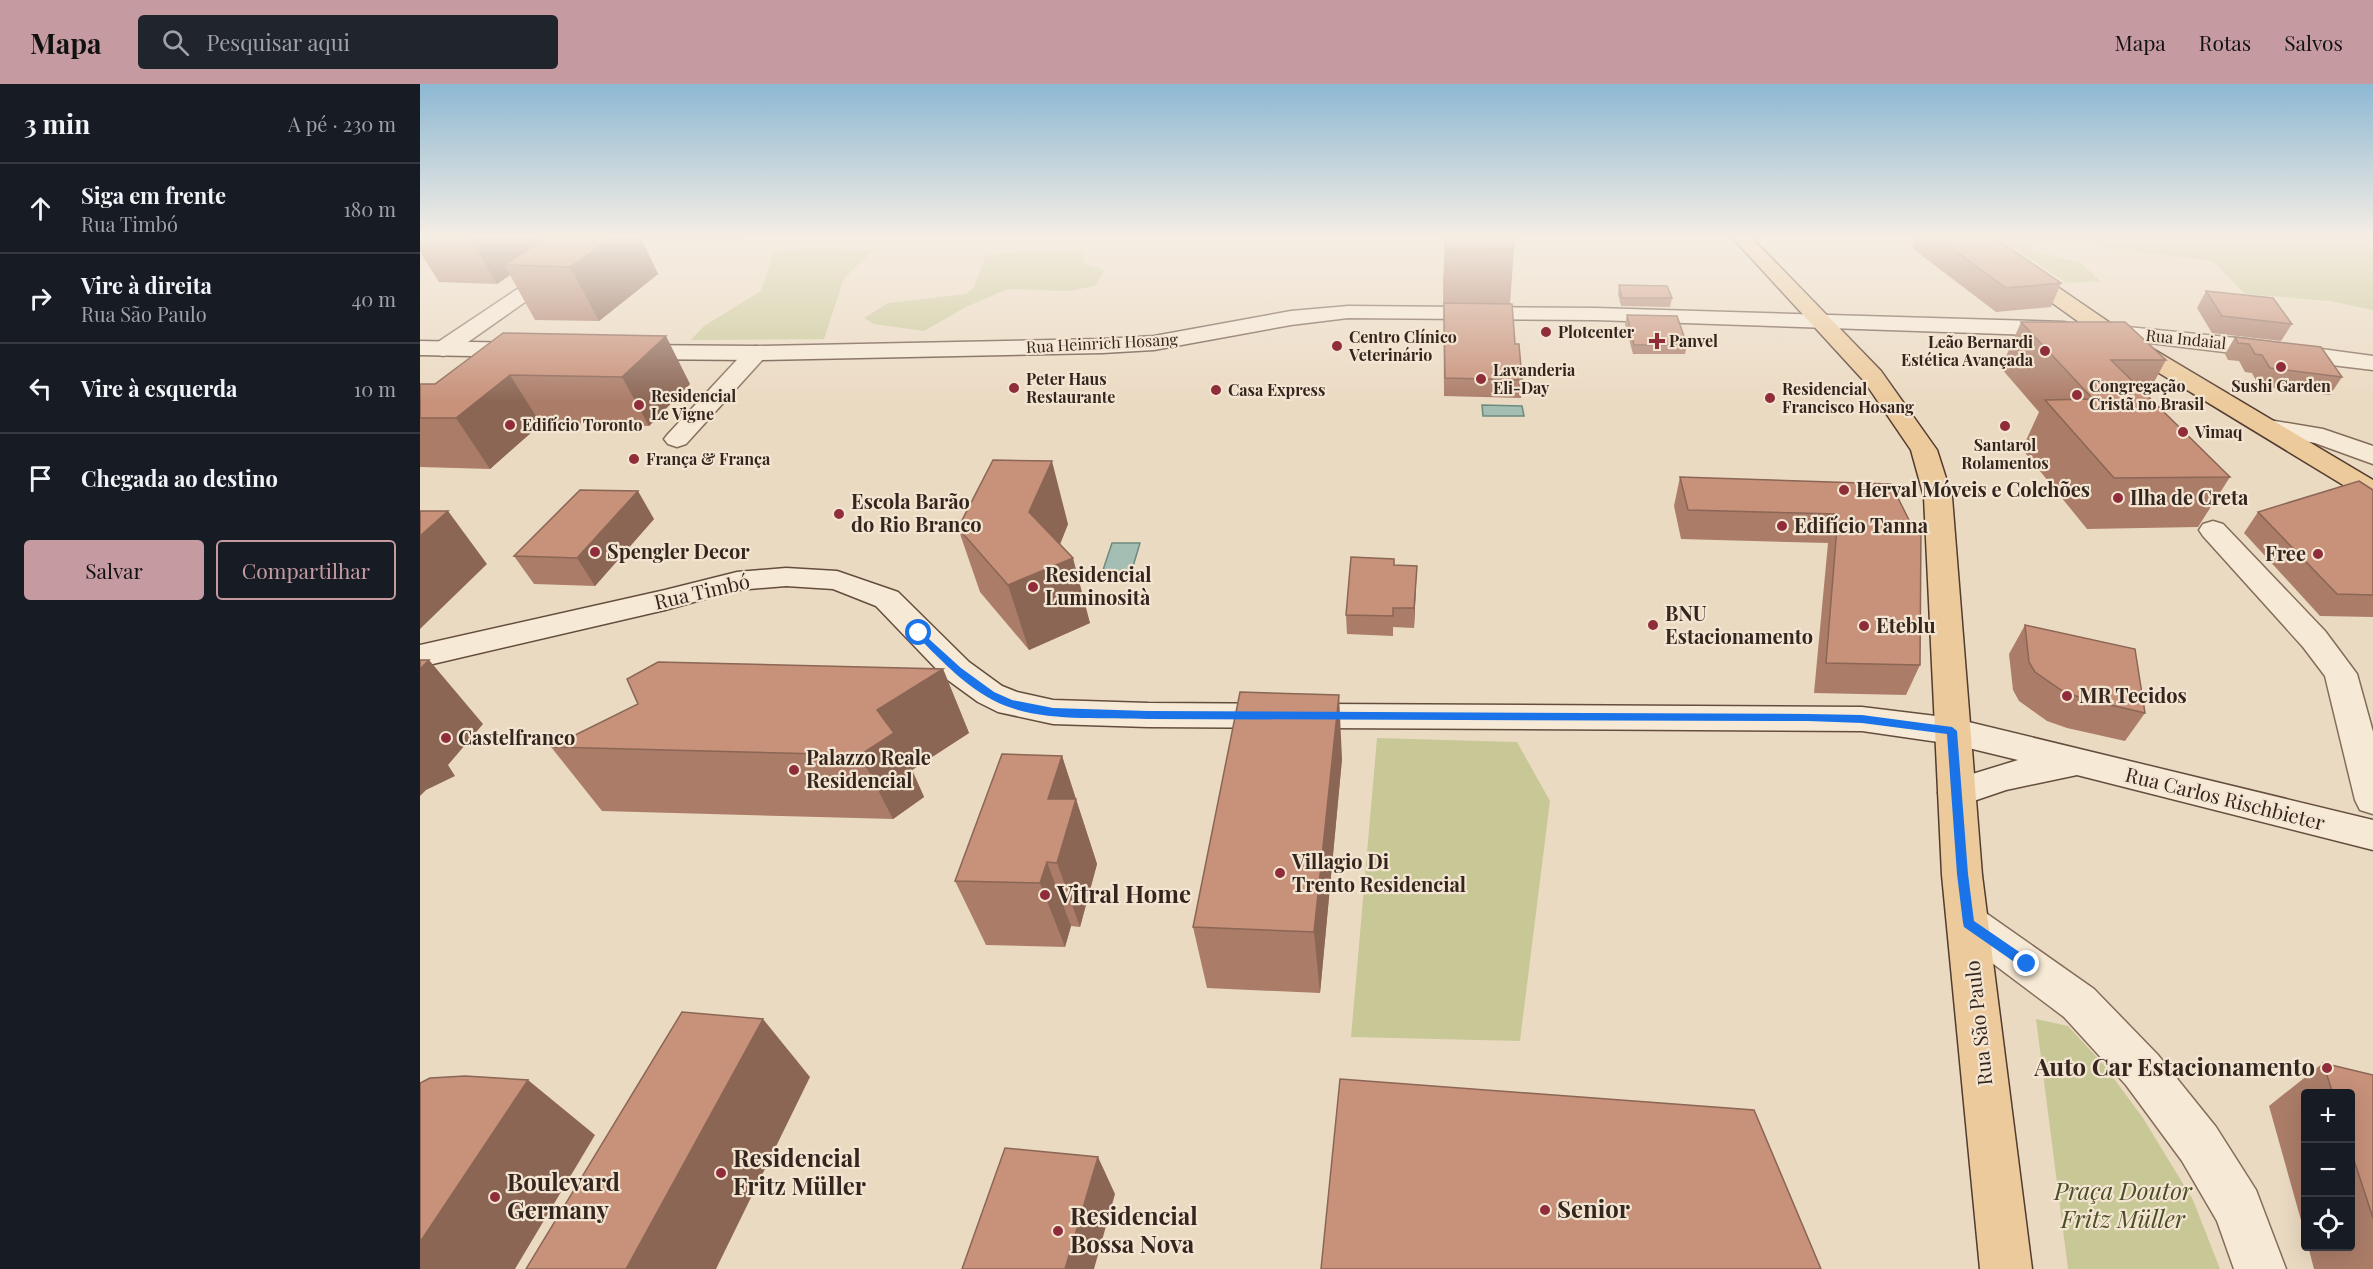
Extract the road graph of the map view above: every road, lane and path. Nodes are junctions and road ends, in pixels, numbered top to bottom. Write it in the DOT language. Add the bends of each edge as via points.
graph roads {
  1 [pos="528,291"];
  2 [pos="1791,291"];
  3 [pos="2050,291"];
  4 [pos="1818,320"];
  5 [pos="2108,332"];
  6 [pos="420,348"];
  7 [pos="443,349"];
  8 [pos="552,351"];
  9 [pos="612,351"];
  10 [pos="756,353"];
  11 [pos="2373,363"];
  12 [pos="420,366"];
  13 [pos="2269,428"];
  14 [pos="676,439"];
  15 [pos="2373,456"];
  16 [pos="2373,491"];
  17 [pos="2213,530"];
  18 [pos="420,656"];
  19 [pos="1952,731"];
  20 [pos="2077,763"];
  21 [pos="1956,793"];
  22 [pos="2373,800"];
  23 [pos="2373,835"];
  24 [pos="1969,923"];
  25 [pos="2006,1269"];
  26 [pos="2260,1269"];
  1 -- 7 [label="main road"];
  2 -- 4 [label="main road, Rua São Paulo"];
  3 -- 5 [label="main road"];
  4 -- 5 [label="main road, Rua Indaial"];
  4 -- 10 [label="main road, Rua Heinrich Hosang" via="1348,312 1291,318 1154,343"];
  4 -- 19 [label="main road, Rua São Paulo" via="1873,376 1924,450 1938,497"];
  5 -- 11 [label="main road, Rua Indaial" via="2246,345"];
  5 -- 13 [label="main road"];
  6 -- 7 [label="main road"];
  7 -- 8 [label="main road"];
  7 -- 12 [label="main road"];
  9 -- 10 [label="main road, Rua Heinrich Hosang"];
  10 -- 14 [label="main road"];
  13 -- 15 [label="main road" via="2331,438"];
  13 -- 16 [label="main road"];
  17 -- 22 [label="main road" via="2314,639 2341,674"];
  18 -- 19 [label="main road, Rua Timbó" via="737,581 786,577 837,580 887,598 957,670 990,694 1010,704 1053,712 1808,718 1884,721"];
  19 -- 20 [label="main road, Rua Carlos Rischbieter"];
  19 -- 21 [label="main road, Rua São Paulo"];
  20 -- 21 [label="main road, Rua Carlos Rischbieter" via="2004,777"];
  20 -- 23 [label="main road, Rua Carlos Rischbieter"];
  21 -- 24 [label="main road, Rua São Paulo"];
  24 -- 25 [label="main road, Rua São Paulo"];
  24 -- 26 [label="main road" via="2079,1003 2142,1070 2199,1144 2238,1208"];
}
